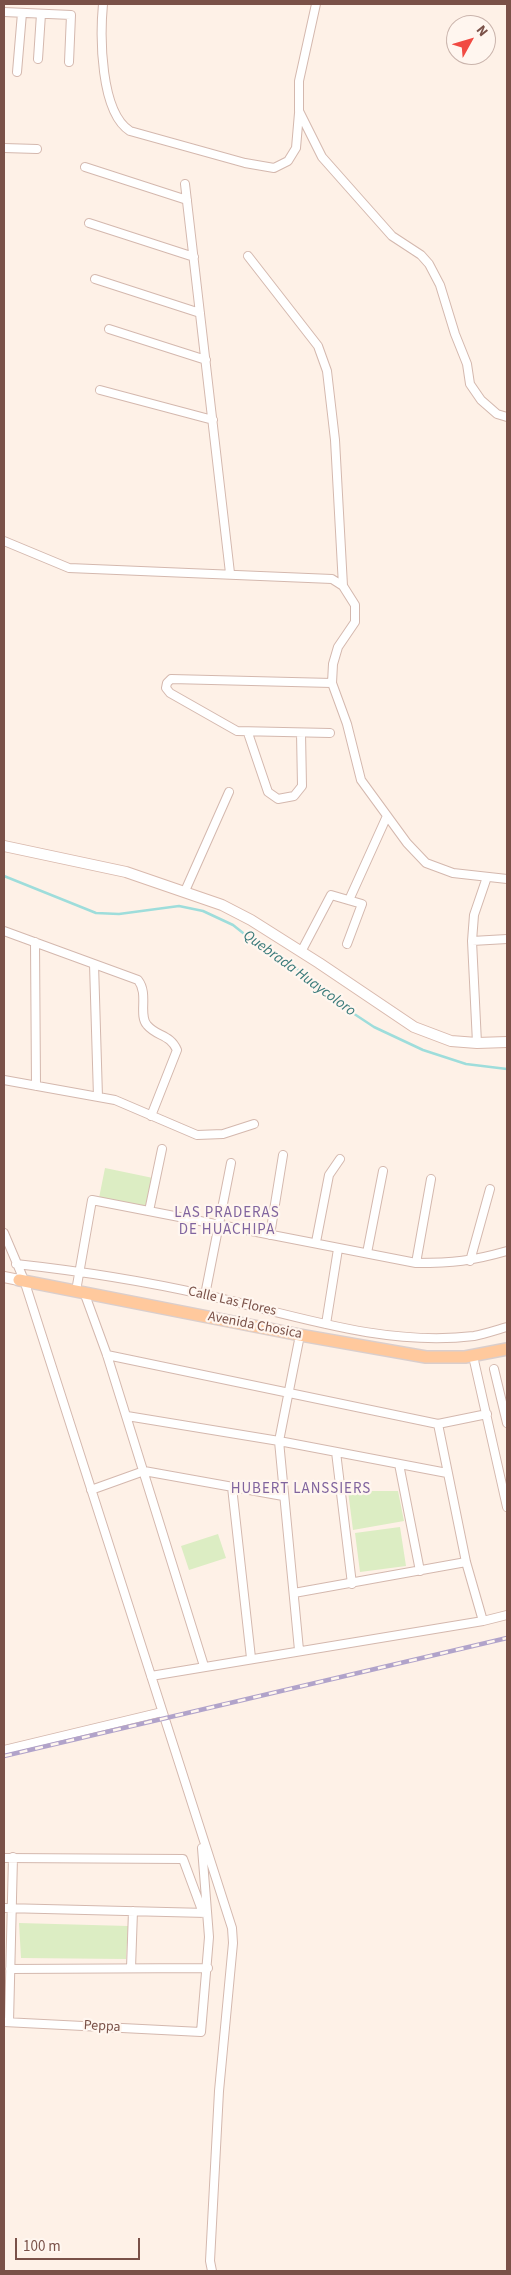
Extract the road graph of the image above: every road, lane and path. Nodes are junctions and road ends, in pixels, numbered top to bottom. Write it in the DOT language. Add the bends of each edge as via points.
graph roads {
  1 [pos="44,4"];
  2 [pos="103,4"];
  3 [pos="316,4"];
  4 [pos="4,12"];
  5 [pos="22,13"];
  6 [pos="43,14"];
  7 [pos="38,60"];
  8 [pos="69,62"];
  9 [pos="17,72"];
  10 [pos="299,111"];
  11 [pos="4,148"];
  12 [pos="37,149"];
  13 [pos="86,167"];
  14 [pos="186,184"];
  15 [pos="187,200"];
  16 [pos="89,223"];
  17 [pos="248,256"];
  18 [pos="194,257"];
  19 [pos="95,279"];
  20 [pos="200,313"];
  21 [pos="109,329"];
  22 [pos="206,360"];
  23 [pos="100,390"];
  24 [pos="507,417"];
  25 [pos="213,420"];
  26 [pos="4,541"];
  27 [pos="230,573"];
  28 [pos="343,586"];
  29 [pos="332,684"];
  30 [pos="248,733"];
  31 [pos="301,733"];
  32 [pos="330,733"];
  33 [pos="229,792"];
  34 [pos="387,816"];
  35 [pos="4,846"];
  36 [pos="487,877"];
  37 [pos="507,879"];
  38 [pos="186,891"];
  39 [pos="349,900"];
  40 [pos="4,931"];
  41 [pos="507,939"];
  42 [pos="472,941"];
  43 [pos="35,942"];
  44 [pos="346,944"];
  45 [pos="301,952"];
  46 [pos="94,964"];
  47 [pos="507,1042"];
  48 [pos="477,1043"];
  49 [pos="4,1080"];
  50 [pos="36,1086"];
  51 [pos="98,1097"];
  52 [pos="151,1116"];
  53 [pos="254,1124"];
  54 [pos="162,1148"];
  55 [pos="283,1155"];
  56 [pos="340,1159"];
  57 [pos="230,1163"];
  58 [pos="384,1172"];
  59 [pos="431,1178"];
  60 [pos="490,1189"];
  61 [pos="149,1211"];
  62 [pos="219,1226"];
  63 [pos="4,1233"];
  64 [pos="270,1234"];
  65 [pos="316,1242"];
  66 [pos="338,1249"];
  67 [pos="507,1251"];
  68 [pos="367,1253"];
  69 [pos="470,1261"];
  70 [pos="416,1262"];
  71 [pos="16,1264"];
  72 [pos="80,1271"];
  73 [pos="4,1277"];
  74 [pos="21,1280"];
  75 [pos="80,1292"];
  76 [pos="205,1295"];
  77 [pos="326,1324"];
  78 [pos="507,1327"];
  79 [pos="300,1336"];
  80 [pos="507,1349"];
  81 [pos="108,1356"];
  82 [pos="473,1356"];
  83 [pos="494,1369"];
  84 [pos="288,1392"];
  85 [pos="487,1414"];
  86 [pos="127,1416"];
  87 [pos="507,1423"];
  88 [pos="438,1424"];
  89 [pos="279,1440"];
  90 [pos="336,1452"];
  91 [pos="399,1464"];
  92 [pos="144,1471"];
  93 [pos="448,1474"];
  94 [pos="232,1487"];
  95 [pos="91,1490"];
  96 [pos="283,1496"];
  97 [pos="507,1507"];
  98 [pos="466,1562"];
  99 [pos="420,1571"];
  100 [pos="352,1584"];
  101 [pos="294,1593"];
  102 [pos="507,1615"];
  103 [pos="483,1621"];
  104 [pos="299,1650"];
  105 [pos="251,1658"];
  106 [pos="204,1666"];
  107 [pos="151,1676"];
  108 [pos="162,1712"];
  109 [pos="4,1750"];
  110 [pos="201,1836"];
  111 [pos="13,1857"];
  112 [pos="4,1858"];
  113 [pos="8,1908"];
  114 [pos="133,1911"];
  115 [pos="205,1913"];
  116 [pos="131,1968"];
  117 [pos="208,1968"];
  118 [pos="10,1969"];
  119 [pos="6,2022"];
  120 [pos="212,2271"];
  1 -- 6 [label="street"];
  2 -- 10 [label="street" via="100,31 103,66 119,122 130,131 245,164 274,168 288,161 296,148"];
  3 -- 10 [label="street" via="299,81"];
  4 -- 5 [label="street"];
  5 -- 6 [label="street"];
  5 -- 9 [label="street"];
  6 -- 7 [label="street"];
  6 -- 8 [label="street" via="71,15"];
  10 -- 24 [label="street" via="322,157 392,236 429,264 440,285 468,364 470,384 481,400 497,414"];
  11 -- 12 [label="street"];
  13 -- 15 [label="street"];
  14 -- 15 [label="street"];
  15 -- 18 [label="street"];
  16 -- 18 [label="street"];
  17 -- 28 [label="street" via="318,346 326,370 335,440"];
  18 -- 20 [label="street"];
  19 -- 20 [label="street"];
  20 -- 22 [label="street"];
  21 -- 22 [label="street"];
  22 -- 25 [label="street"];
  23 -- 25 [label="street"];
  25 -- 27 [label="street"];
  26 -- 27 [label="street" via="69,568"];
  27 -- 28 [label="street" via="332,579"];
  28 -- 29 [label="street" via="355,604 356,614 355,622 338,647"];
  29 -- 30 [label="street" via="171,679 167,683 170,693 237,731"];
  29 -- 34 [label="street" via="347,724 361,780"];
  30 -- 31 [label="street"];
  30 -- 31 [label="street" via="268,792 278,799 294,796 302,786"];
  31 -- 32 [label="street"];
  33 -- 38 [label="street"];
  34 -- 36 [label="street" via="426,863 453,873"];
  34 -- 39 [label="street"];
  35 -- 38 [label="main road" via="126,872"];
  36 -- 37 [label="street"];
  36 -- 42 [label="street" via="474,915"];
  38 -- 45 [label="main road" via="252,920"];
  39 -- 44 [label="street" via="362,904"];
  39 -- 45 [label="street" via="331,895"];
  40 -- 43 [label="street"];
  41 -- 42 [label="street"];
  42 -- 48 [label="street"];
  43 -- 46 [label="street"];
  43 -- 50 [label="street"];
  45 -- 48 [label="main road" via="414,1027 451,1041"];
  46 -- 51 [label="street"];
  46 -- 52 [label="street" via="138,980 144,991 147,1026 173,1041 177,1050"];
  47 -- 48 [label="main road"];
  49 -- 50 [label="street"];
  50 -- 51 [label="street"];
  51 -- 52 [label="street" via="114,1100"];
  52 -- 53 [label="street" via="197,1135 223,1134"];
  54 -- 61 [label="street"];
  55 -- 64 [label="street"];
  56 -- 65 [label="street" via="330,1175"];
  57 -- 62 [label="street"];
  58 -- 68 [label="street"];
  59 -- 70 [label="street"];
  60 -- 69 [label="street"];
  61 -- 62 [label="street"];
  61 -- 72 [label="street" via="92,1200"];
  62 -- 64 [label="street"];
  62 -- 76 [label="street"];
  63 -- 71 [label="street"];
  64 -- 65 [label="street"];
  65 -- 66 [label="street"];
  66 -- 68 [label="street"];
  66 -- 77 [label="street"];
  67 -- 69 [label="street"];
  68 -- 70 [label="street"];
  69 -- 70 [label="street"];
  71 -- 72 [label="street, Calle Las Flores"];
  71 -- 74 [label="street"];
  72 -- 75 [label="street"];
  72 -- 76 [label="street, Calle Las Flores"];
  73 -- 74 [label="main road, Avenida Chosica"];
  74 -- 75 [label="main road, Avenida Chosica"];
  74 -- 95 [label="street"];
  75 -- 79 [label="main road, Avenida Chosica"];
  75 -- 81 [label="street"];
  76 -- 77 [label="street, Calle Las Flores"];
  77 -- 78 [label="street, Calle Las Flores" via="422,1338 477,1335"];
  79 -- 82 [label="main road, Avenida Chosica" via="426,1357"];
  79 -- 84 [label="street"];
  80 -- 82 [label="main road, Avenida Chosica"];
  81 -- 84 [label="street"];
  81 -- 86 [label="street"];
  82 -- 85 [label="street"];
  83 -- 87 [label="street"];
  84 -- 88 [label="street"];
  84 -- 89 [label="street"];
  85 -- 88 [label="street"];
  85 -- 97 [label="street"];
  86 -- 89 [label="street"];
  86 -- 92 [label="street"];
  88 -- 93 [label="street"];
  89 -- 90 [label="street"];
  89 -- 96 [label="street"];
  90 -- 91 [label="street"];
  90 -- 100 [label="street"];
  91 -- 93 [label="street"];
  91 -- 99 [label="street"];
  92 -- 94 [label="street"];
  92 -- 95 [label="street"];
  92 -- 106 [label="street"];
  93 -- 98 [label="street"];
  94 -- 96 [label="street"];
  94 -- 105 [label="street"];
  95 -- 107 [label="street"];
  96 -- 101 [label="street"];
  98 -- 99 [label="street"];
  98 -- 103 [label="street"];
  99 -- 100 [label="street"];
  100 -- 101 [label="street"];
  101 -- 104 [label="street"];
  102 -- 103 [label="street"];
  103 -- 104 [label="street"];
  104 -- 105 [label="street"];
  105 -- 106 [label="street"];
  106 -- 107 [label="street"];
  107 -- 108 [label="street"];
  108 -- 109 [label="street"];
  108 -- 110 [label="street"];
  110 -- 115 [label="street"];
  110 -- 120 [label="street" via="232,1928 233,1943 219,2101"];
  111 -- 112 [label="street"];
  111 -- 113 [label="street"];
  111 -- 115 [label="street" via="184,1859"];
  113 -- 114 [label="street"];
  113 -- 118 [label="street"];
  114 -- 115 [label="street"];
  114 -- 116 [label="street"];
  115 -- 117 [label="street" via="209,1937"];
  116 -- 117 [label="street"];
  116 -- 118 [label="street"];
  117 -- 119 [label="street, Peppa" via="201,2032"];
  118 -- 119 [label="street"];
}
